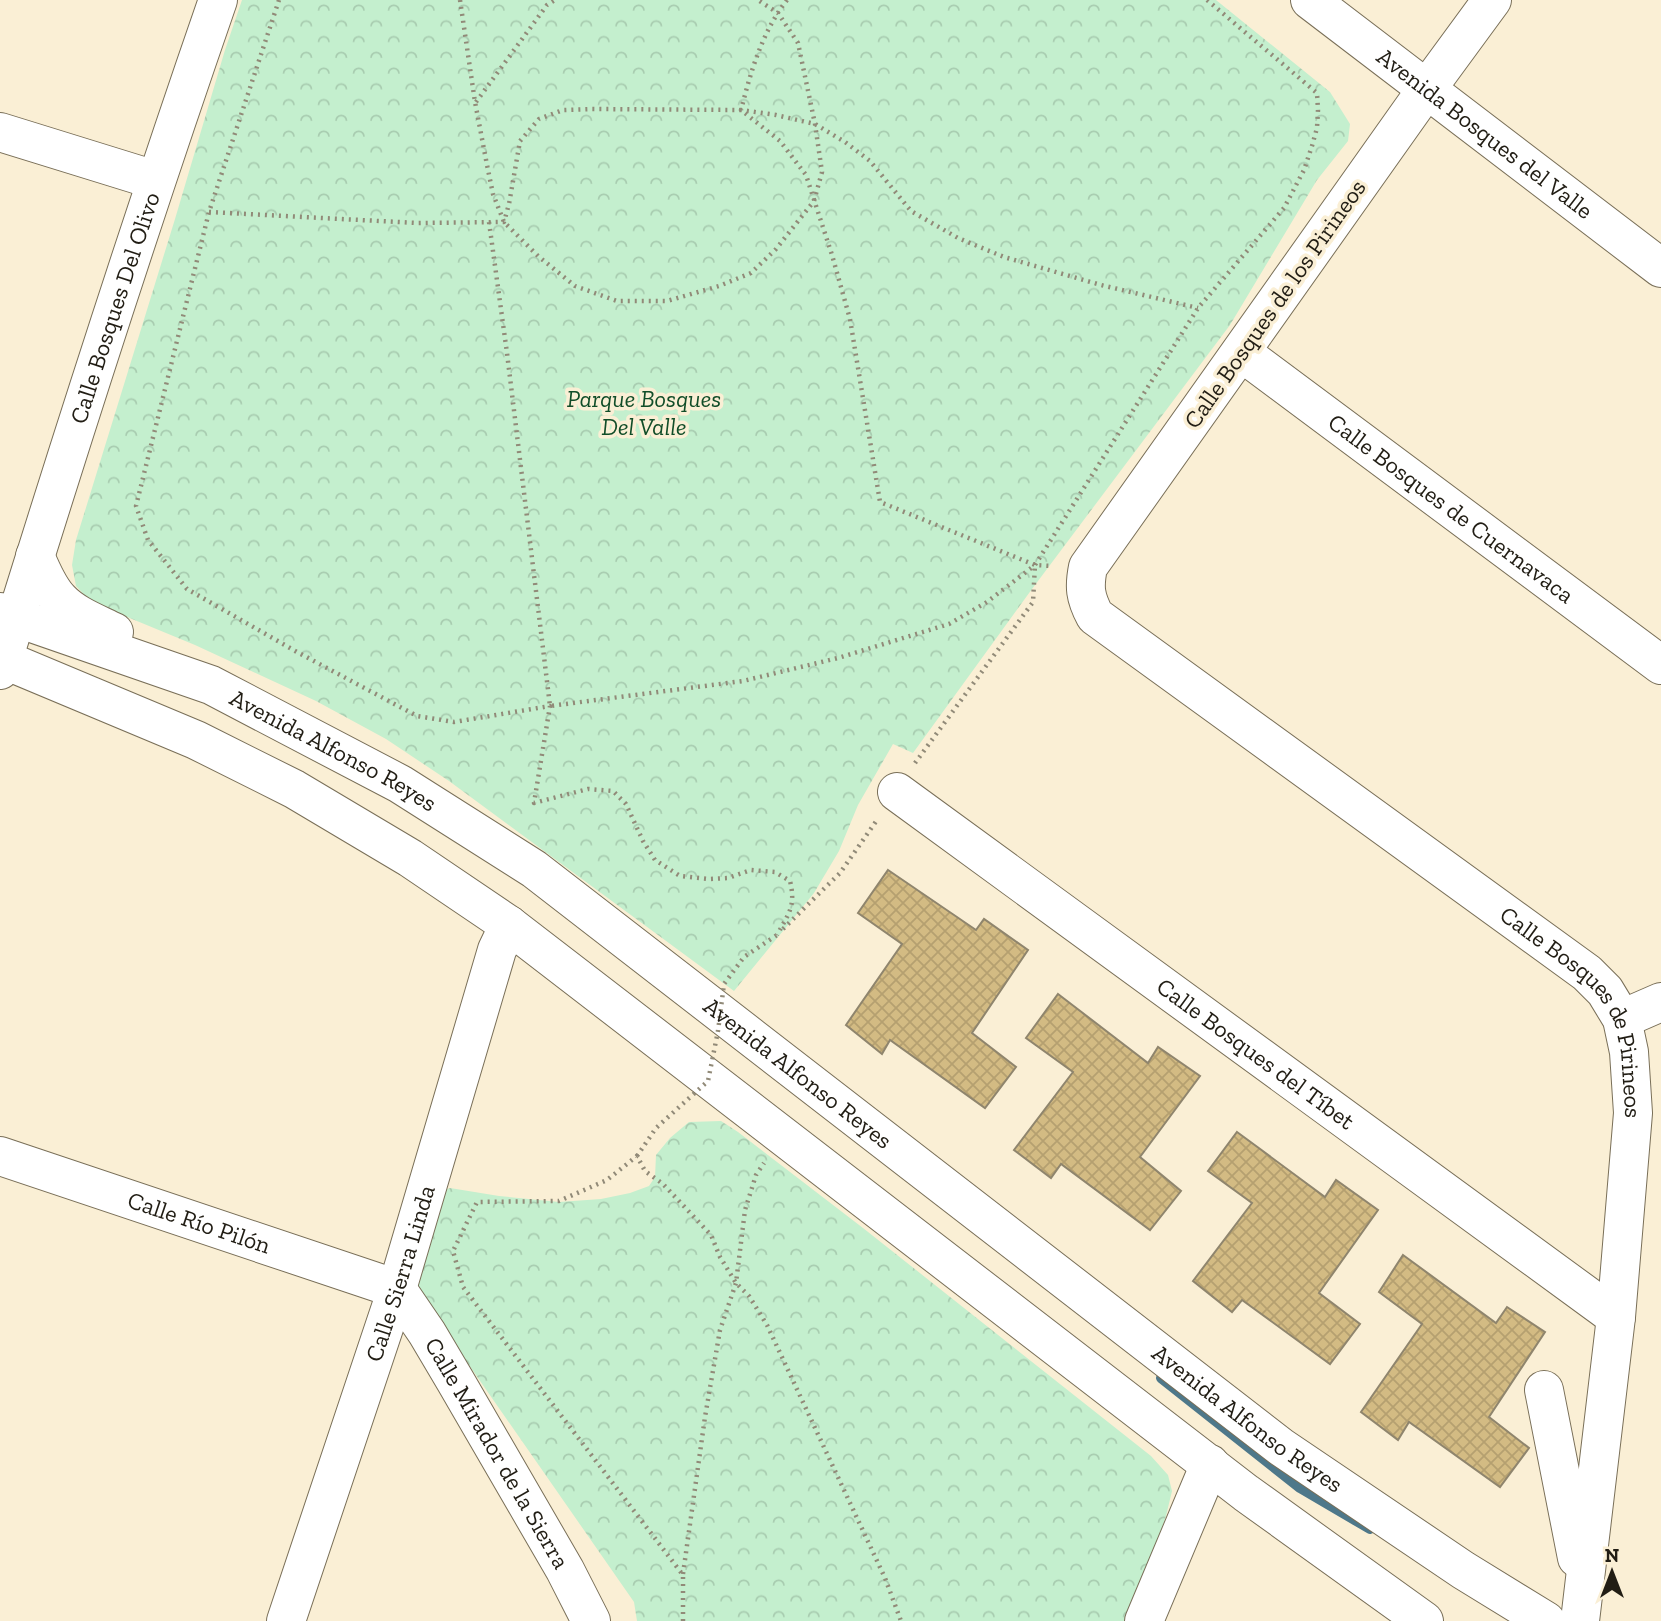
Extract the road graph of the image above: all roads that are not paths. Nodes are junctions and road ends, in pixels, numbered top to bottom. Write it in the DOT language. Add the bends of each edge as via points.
graph roads {
  1 [pos="218,0"];
  2 [pos="1310,0"];
  3 [pos="1492,0"];
  4 [pos="1426,90"];
  5 [pos="0,132"];
  6 [pos="155,180"];
  7 [pos="1661,268"];
  8 [pos="1241,352"];
  9 [pos="35,556"];
  10 [pos="8,615"];
  11 [pos="1096,616"];
  12 [pos="1,662"];
  13 [pos="1661,665"];
  14 [pos="211,685"];
  15 [pos="897,792"];
  16 [pos="509,925"];
  17 [pos="1661,1002"];
  18 [pos="1622,1020"];
  19 [pos="0,1156"];
  20 [pos="397,1289"];
  21 [pos="1616,1317"];
  22 [pos="1544,1390"];
  23 [pos="1210,1464"];
  24 [pos="1582,1606"];
  25 [pos="286,1621"];
  26 [pos="591,1621"];
  27 [pos="1144,1621"];
  28 [pos="1424,1621"];
  29 [pos="1546,1621"];
  1 -- 6 [label="street, Calle Bosques Del Olivo"];
  2 -- 4 [label="street, Avenida Bosques del Valle"];
  3 -- 4 [label="street, Calle Bosques de los Pirineos"];
  4 -- 7 [label="street, Avenida Bosques del Valle"];
  4 -- 8 [label="street, Calle Bosques de los Pirineos"];
  5 -- 6 [label="street"];
  6 -- 9 [label="street, Calle Bosques Del Olivo"];
  8 -- 11 [label="street, Calle Bosques de los Pirineos" via="1088,567 1088,603"];
  8 -- 13 [label="street, Calle Bosques de Cuernavaca"];
  9 -- 10 [label="street, Calle Bosques Del Olivo"];
  9 -- 14 [label="street" via="61,602"];
  10 -- 12 [label="street, Calle Bosques Del Olivo"];
  10 -- 14 [label="street, Avenida Alfonso Reyes"];
  11 -- 18 [label="street, Calle Bosques de Pirineos" via="1587,973 1605,991"];
  12 -- 16 [label="street" via="196,740 293,789 410,858"];
  14 -- 29 [label="street, Avenida Alfonso Reyes" via="400,784 534,869 1281,1447"];
  15 -- 21 [label="street, Calle Bosques del Tíbet"];
  16 -- 20 [label="street, Calle Sierra Linda" via="497,950"];
  16 -- 23 [label="street"];
  17 -- 18 [label="street"];
  18 -- 21 [label="street, Calle Bosques de Pirineos" via="1633,1113"];
  19 -- 20 [label="street, Calle Río Pilón"];
  20 -- 25 [label="street, Calle Sierra Linda"];
  20 -- 26 [label="street, Calle Mirador de la Sierra" via="450,1372"];
  21 -- 24 [label="street, Calle Bosques de Pirineos"];
  22 -- 24 [label="street"];
  23 -- 27 [label="street"];
  23 -- 28 [label="street"];
}
